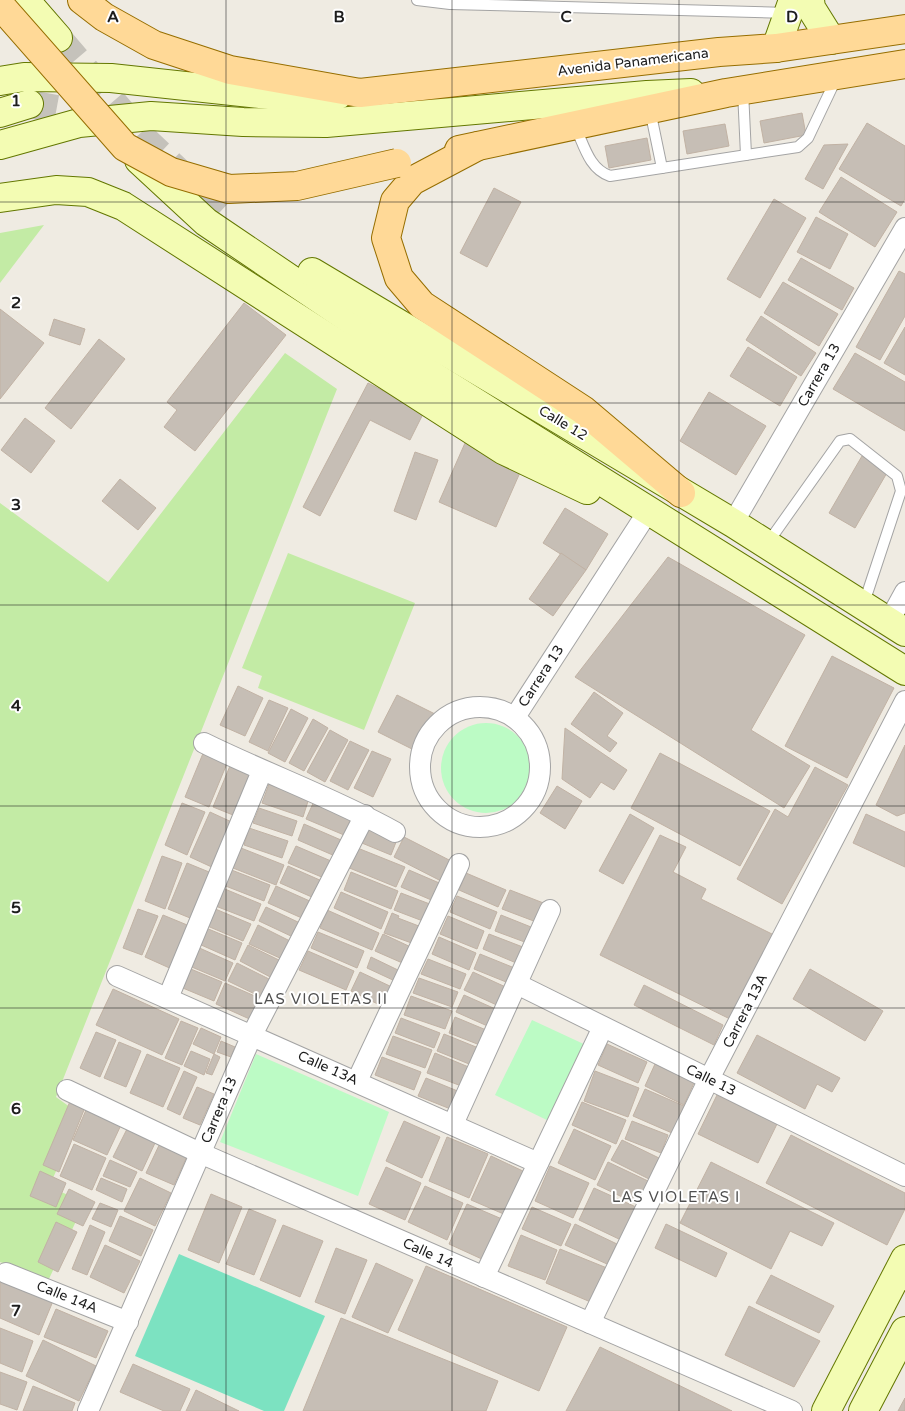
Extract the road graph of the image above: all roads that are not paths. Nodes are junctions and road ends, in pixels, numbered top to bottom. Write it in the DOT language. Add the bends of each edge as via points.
graph roads {
  1 [pos="25,0"];
  2 [pos="82,0"];
  3 [pos="417,0"];
  4 [pos="797,4"];
  5 [pos="0,5"];
  6 [pos="905,29"];
  7 [pos="58,38"];
  8 [pos="831,40"];
  9 [pos="776,48"];
  10 [pos="901,69"];
  11 [pos="838,74"];
  12 [pos="0,81"];
  13 [pos="734,91"];
  14 [pos="360,93"];
  15 [pos="648,102"];
  16 [pos="29,104"];
  17 [pos="0,113"];
  18 [pos="571,114"];
  19 [pos="0,145"];
  20 [pos="478,146"];
  21 [pos="125,147"];
  22 [pos="746,155"];
  23 [pos="662,168"];
  24 [pos="0,198"];
  25 [pos="222,213"];
  26 [pos="905,228"];
  27 [pos="682,493"];
  28 [pos="640,504"];
  29 [pos="733,523"];
  30 [pos="767,544"];
  31 [pos="905,592"];
  32 [pos="863,606"];
  33 [pos="897,627"];
  34 [pos="905,671"];
  35 [pos="905,701"];
  36 [pos="515,717"];
  37 [pos="204,743"];
  38 [pos="262,771"];
  39 [pos="365,815"];
  40 [pos="395,832"];
  41 [pos="459,864"];
  42 [pos="550,910"];
  43 [pos="117,976"];
  44 [pos="517,984"];
  45 [pos="168,998"];
  46 [pos="603,1028"];
  47 [pos="252,1035"];
  48 [pos="710,1079"];
  49 [pos="357,1081"];
  50 [pos="67,1090"];
  51 [pos="453,1124"];
  52 [pos="200,1153"];
  53 [pos="538,1163"];
  54 [pos="905,1176"];
  55 [pos="905,1259"];
  56 [pos="6,1273"];
  57 [pos="484,1277"];
  58 [pos="128,1322"];
  59 [pos="590,1323"];
  60 [pos="905,1331"];
  61 [pos="88,1411"];
  62 [pos="792,1411"];
  63 [pos="826,1411"];
  64 [pos="863,1411"];
  1 -- 7 [label="main road"];
  2 -- 14 [label="main road, Avenida Panamericana" via="104,17 154,45 230,70"];
  3 -- 4 [label="lane" via="460,4"];
  4 -- 8 [label="main road" via="811,8"];
  4 -- 9 [label="main road"];
  5 -- 21 [label="main road, bridge"];
  6 -- 8 [label="main road, Avenida Panamericana"];
  8 -- 9 [label="main road, Avenida Panamericana"];
  9 -- 14 [label="main road, Avenida Panamericana"];
  10 -- 11 [label="main road"];
  11 -- 13 [label="main road"];
  11 -- 22 [label="lane" via="804,143 798,147"];
  12 -- 14 [label="main road" via="24,77 111,78 288,98"];
  13 -- 15 [label="main road"];
  13 -- 22 [label="lane"];
  15 -- 18 [label="main road"];
  15 -- 23 [label="lane"];
  16 -- 17 [label="main road"];
  18 -- 19 [label="main road" via="326,123 151,116 79,123"];
  18 -- 20 [label="main road"];
  18 -- 23 [label="lane" via="600,173 610,176"];
  20 -- 21 [label="main road, bridge" via="297,186 229,189 171,172"];
  20 -- 27 [label="main road" via="412,181 395,200 386,238 398,278 422,305 583,410"];
  21 -- 28 [label="main road, Calle 12, bridge" via="206,222 435,378"];
  22 -- 23 [label="lane"];
  24 -- 28 [label="main road" via="56,190 88,192 123,206 503,450 593,492"];
  25 -- 27 [label="main road, Calle 12" via="338,290"];
  26 -- 29 [label="street, Carrera 13"];
  27 -- 29 [label="main road, Calle 12"];
  28 -- 34 [label="main road, Calle 12"];
  28 -- 36 [label="street, Carrera 13"];
  29 -- 30 [label="main road, Calle 12"];
  30 -- 32 [label="main road, Calle 12"];
  30 -- 32 [label="lane" via="840,441 850,439 897,476 900,491"];
  31 -- 33 [label="street"];
  32 -- 33 [label="main road, Calle 12"];
  35 -- 48 [label="street, Carrera 13A"];
  36 -- 36 [label="street, Carrera 13" via="496,708 475,706 454,712 437,724 425,741 420,762 421,783 430,802 445,816 464,825 485,827 511,818 523,809 535,792 540,772 539,750 530,731"];
  37 -- 38 [label="street"];
  38 -- 39 [label="street"];
  38 -- 45 [label="street"];
  39 -- 40 [label="street"];
  39 -- 47 [label="street, Carrera 13"];
  41 -- 49 [label="street"];
  42 -- 44 [label="street"];
  43 -- 45 [label="street, Calle 13A"];
  44 -- 46 [label="street, Calle 13"];
  44 -- 51 [label="street"];
  45 -- 47 [label="street, Calle 13A"];
  46 -- 48 [label="street, Calle 13"];
  46 -- 53 [label="street"];
  47 -- 49 [label="street, Calle 13A"];
  47 -- 52 [label="street, Carrera 13"];
  48 -- 54 [label="street, Calle 13"];
  48 -- 59 [label="street, Carrera 13A"];
  49 -- 51 [label="street, Calle 13A"];
  50 -- 52 [label="street, Calle 14"];
  51 -- 53 [label="street, Calle 13A"];
  52 -- 57 [label="street, Calle 14"];
  52 -- 58 [label="street, Carrera 13"];
  53 -- 57 [label="street"];
  55 -- 63 [label="main road"];
  56 -- 58 [label="street, Calle 14A"];
  57 -- 59 [label="street, Calle 14"];
  58 -- 61 [label="street, Carrera 13"];
  59 -- 62 [label="street, Calle 14"];
  60 -- 64 [label="main road"];
}
